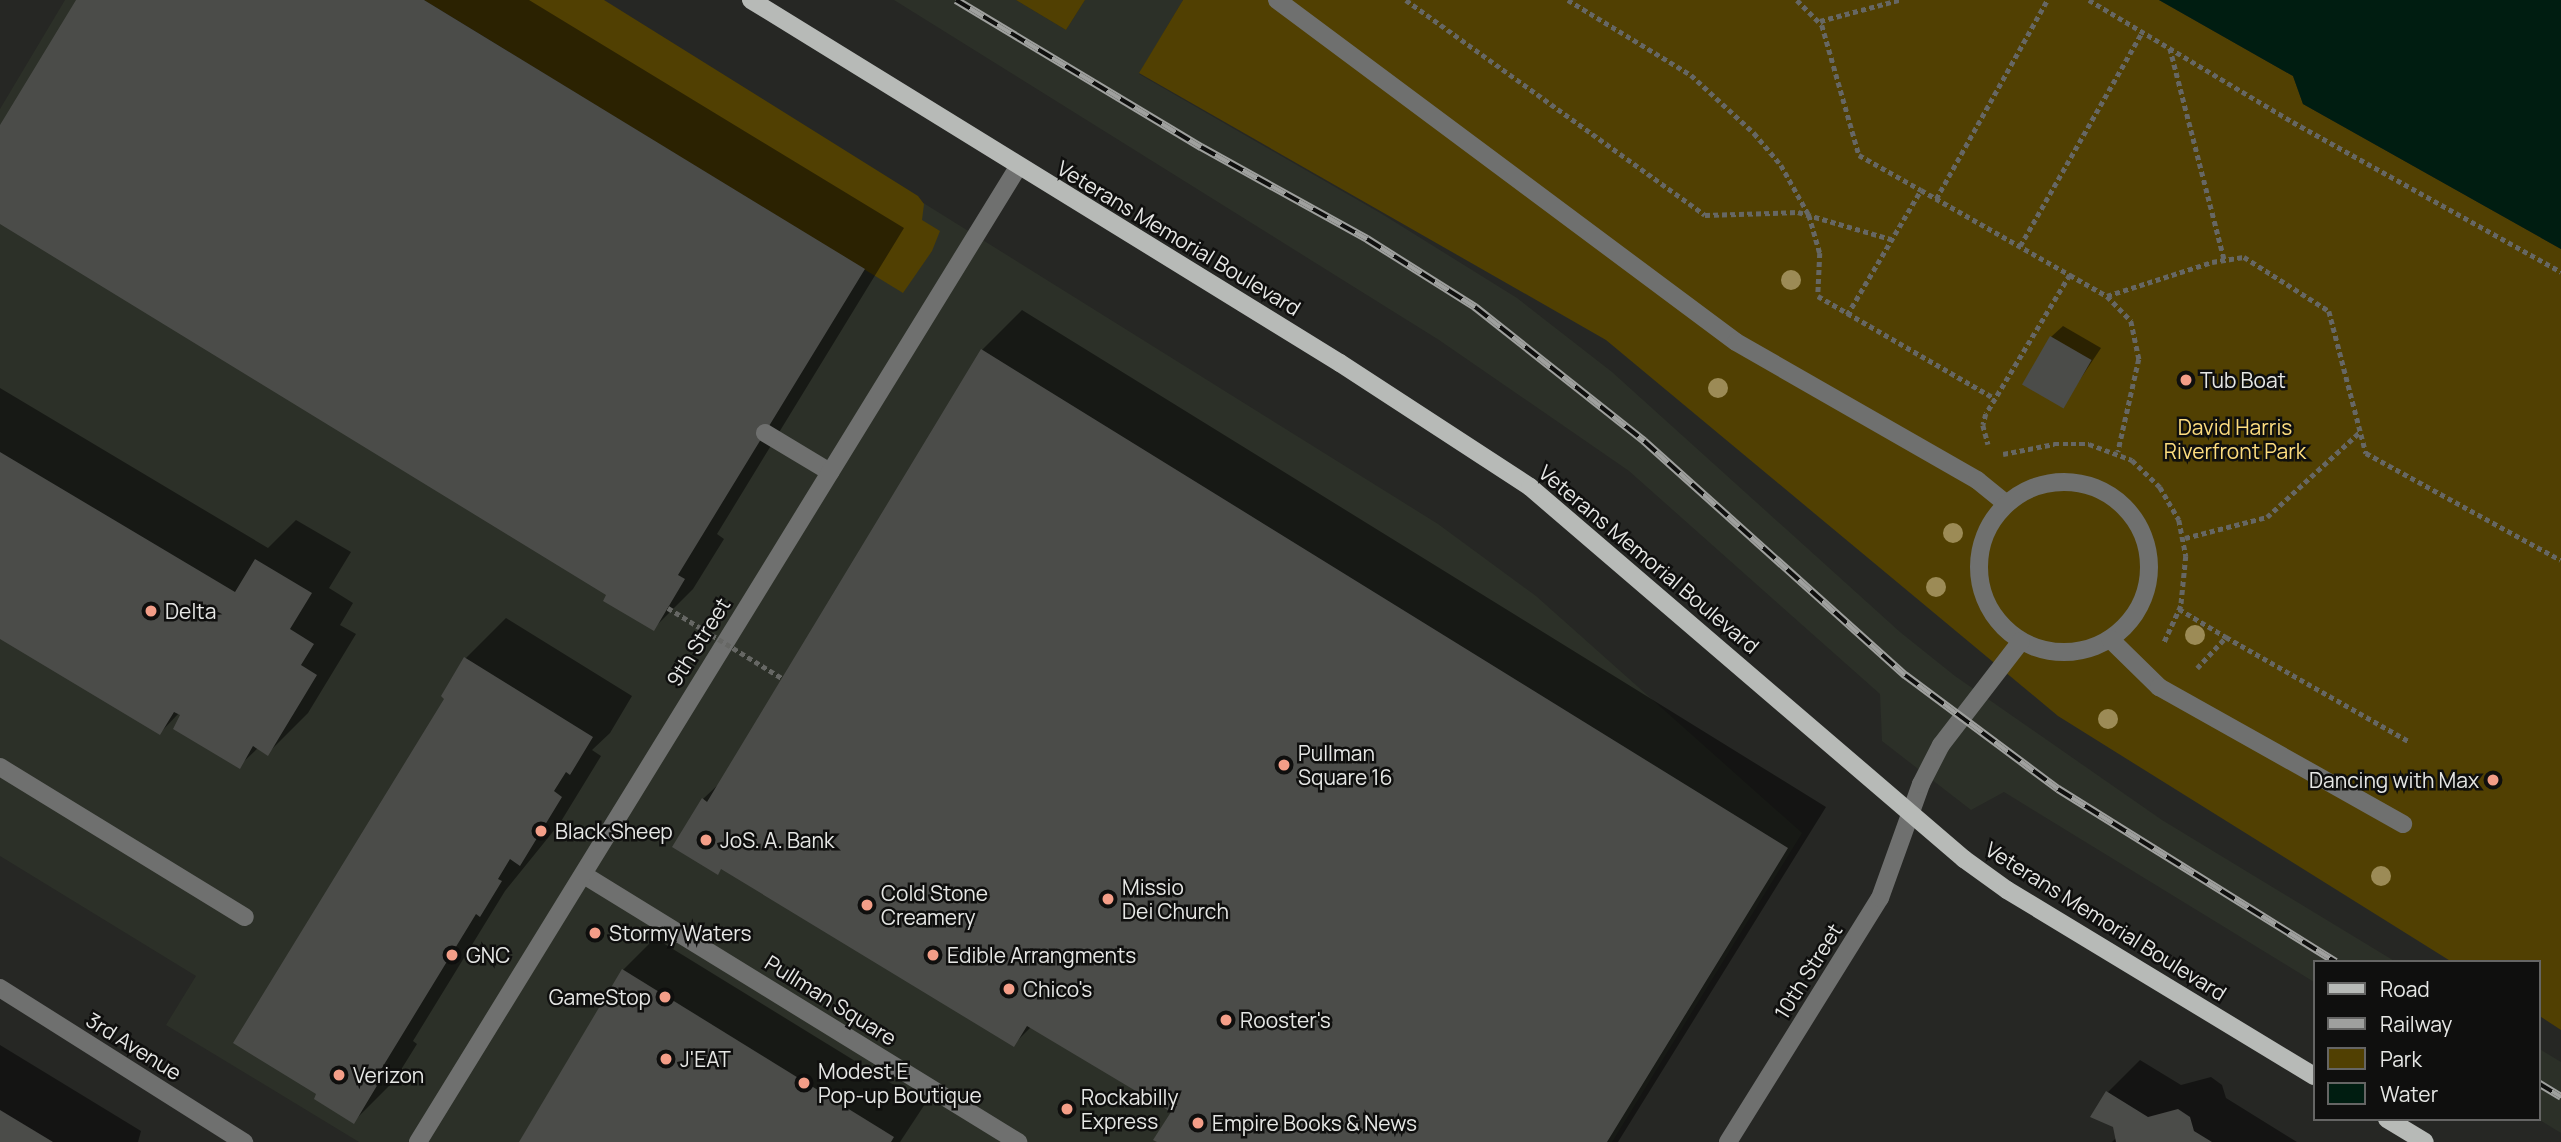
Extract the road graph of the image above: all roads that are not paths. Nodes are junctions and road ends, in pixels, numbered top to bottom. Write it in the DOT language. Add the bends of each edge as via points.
graph roads {
  1 [pos="751,0"];
  2 [pos="1277,0"];
  3 [pos="1018,167"];
  4 [pos="765,433"];
  5 [pos="830,472"];
  6 [pos="2007,504"];
  7 [pos="2110,639"];
  8 [pos="2021,641"];
  9 [pos="0,767"];
  10 [pos="1911,816"];
  11 [pos="2403,824"];
  12 [pos="584,875"];
  13 [pos="245,917"];
  14 [pos="0,988"];
  15 [pos="2312,1075"];
  16 [pos="2390,1121"];
  17 [pos="244,1142"];
  18 [pos="418,1142"];
  19 [pos="1018,1142"];
  20 [pos="1728,1142"];
  21 [pos="2425,1142"];
  1 -- 3 [label="main road, Veterans Memorial Boulevard"];
  2 -- 6 [label="street" via="1736,342 1977,480"];
  3 -- 5 [label="street, 9th Street"];
  3 -- 10 [label="main road, Veterans Memorial Boulevard" via="1339,363 1530,487"];
  4 -- 5 [label="street"];
  5 -- 12 [label="street, 9th Street"];
  6 -- 7 [label="street" via="2034,487 2064,481 2095,487 2127,512 2140,529 2149,559 2147,590 2133,618"];
  6 -- 8 [label="street" via="1987,529 1979,559 1981,581 1997,620"];
  7 -- 8 [label="street" via="2082,651 2051,651"];
  7 -- 11 [label="street" via="2160,687"];
  8 -- 10 [label="street, 10th Street" via="1941,745"];
  9 -- 13 [label="street"];
  10 -- 15 [label="main road, Veterans Memorial Boulevard" via="2007,890"];
  10 -- 20 [label="street, 10th Street" via="1880,898"];
  12 -- 18 [label="street, 9th Street"];
  12 -- 19 [label="street, Pullman Square"];
  14 -- 17 [label="street, 3rd Avenue"];
  16 -- 21 [label="main road"];
}
